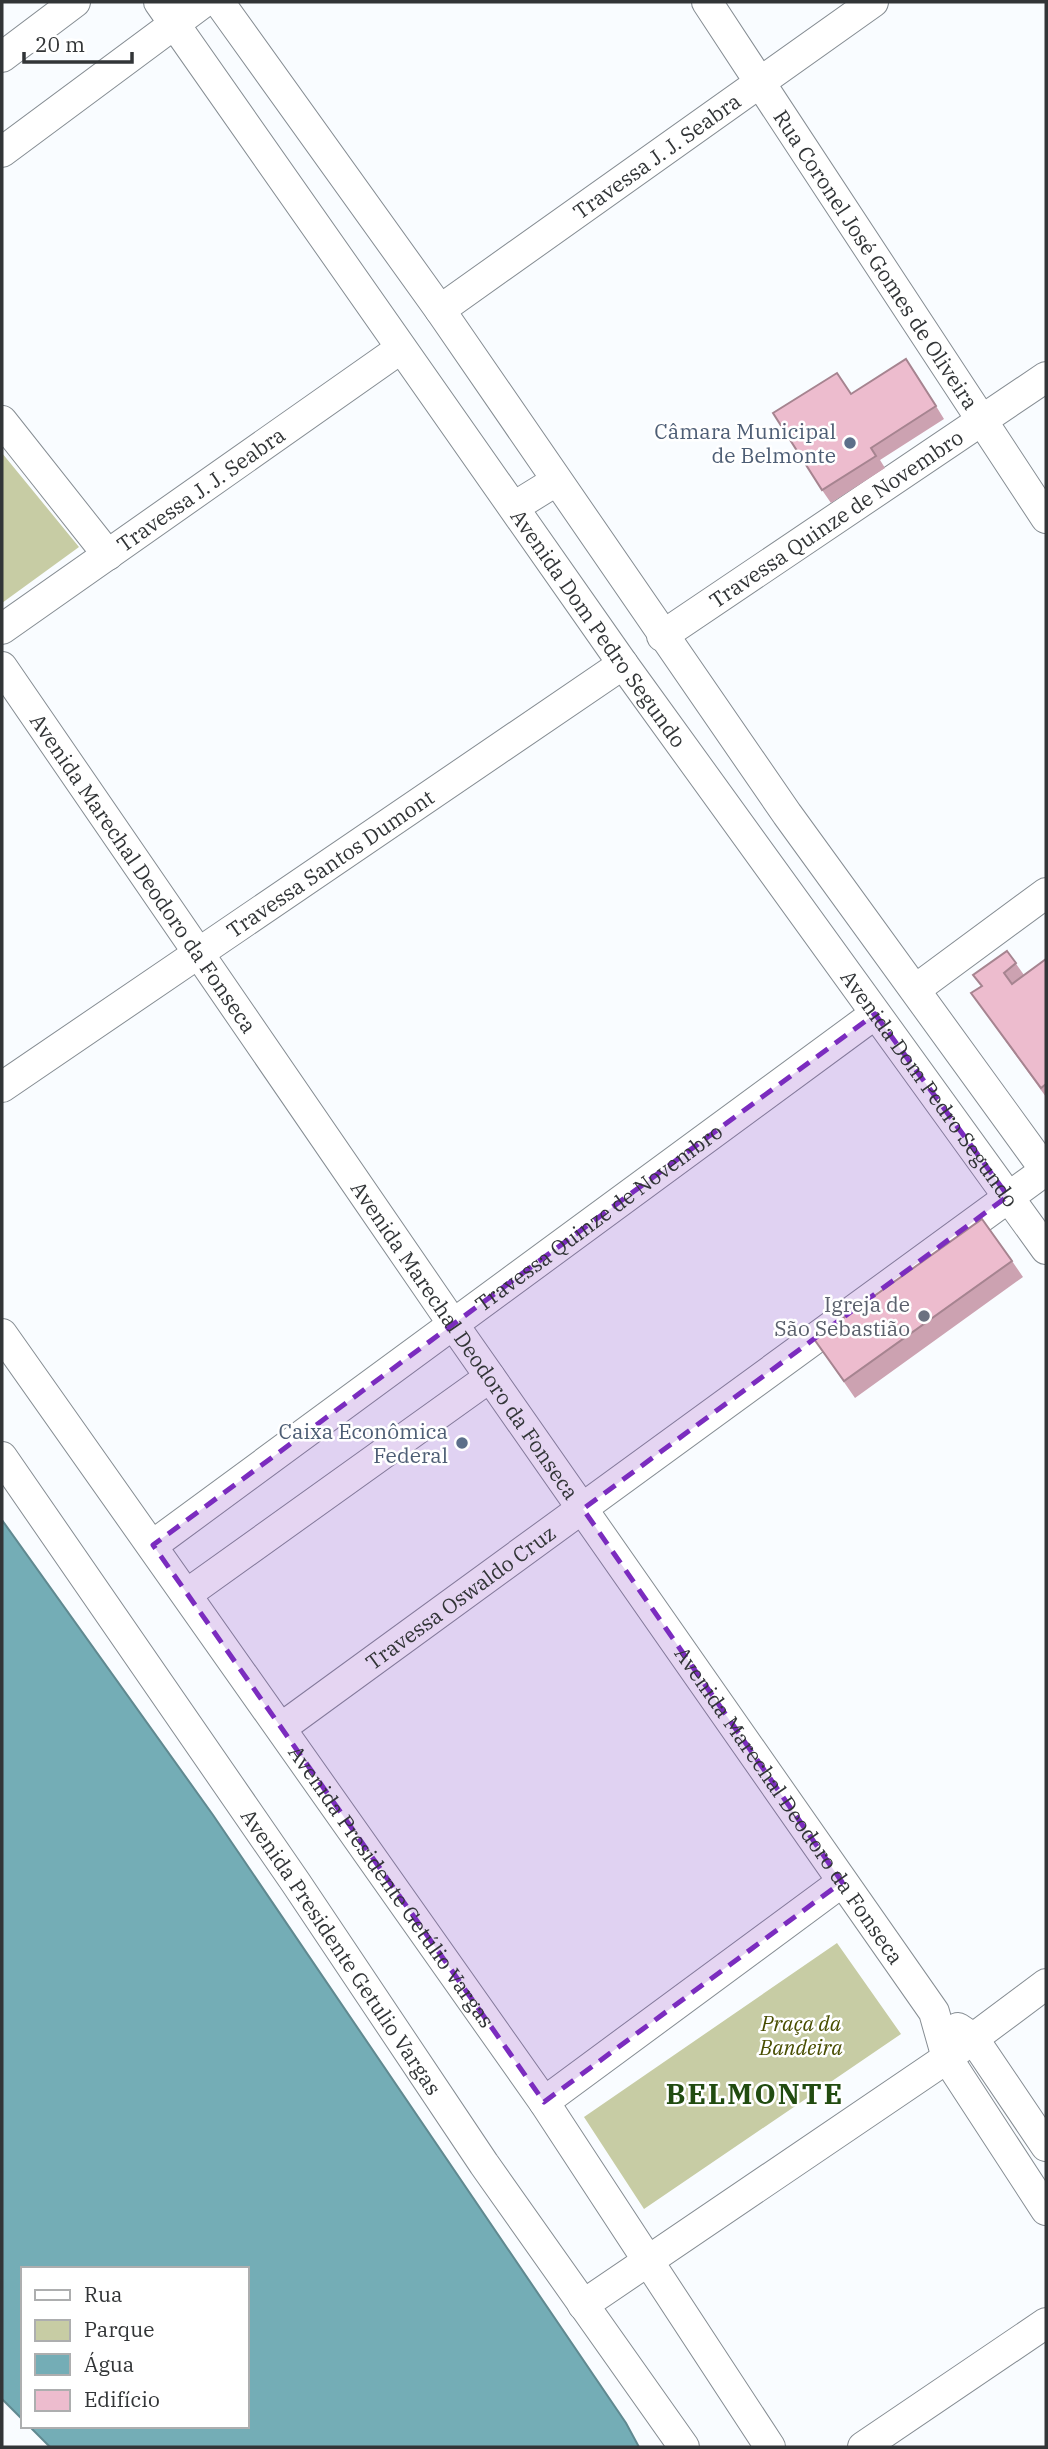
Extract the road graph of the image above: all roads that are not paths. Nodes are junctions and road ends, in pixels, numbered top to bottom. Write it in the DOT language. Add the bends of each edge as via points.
graph roads {
  1 [pos="75,2"];
  2 [pos="204,2"];
  3 [pos="219,2"];
  4 [pos="707,2"];
  5 [pos="873,2"];
  6 [pos="166,13"];
  7 [pos="2,57"];
  8 [pos="759,82"];
  9 [pos="2,152"];
  10 [pos="440,310"];
  11 [pos="400,349"];
  12 [pos="1046,377"];
  13 [pos="983,419"];
  14 [pos="2,421"];
  15 [pos="556,481"];
  16 [pos="513,507"];
  17 [pos="1046,518"];
  18 [pos="108,555"];
  19 [pos="2,629"];
  20 [pos="662,636"];
  21 [pos="623,664"];
  22 [pos="2,667"];
  23 [pos="786,814"];
  24 [pos="751,838"];
  25 [pos="1046,893"];
  26 [pos="200,952"];
  27 [pos="916,989"];
  28 [pos="874,1014"];
  29 [pos="2,1087"];
  30 [pos="1046,1170"];
  31 [pos="1008,1196"];
  32 [pos="1046,1249"];
  33 [pos="453,1324"];
  34 [pos="2,1334"];
  35 [pos="490,1377"];
  36 [pos="2,1457"];
  37 [pos="583,1509"];
  38 [pos="153,1545"];
  39 [pos="187,1594"];
  40 [pos="281,1728"];
  41 [pos="842,1882"];
  42 [pos="1046,1984"];
  43 [pos="934,2012"];
  44 [pos="973,2038"];
  45 [pos="947,2058"];
  46 [pos="544,2102"];
  47 [pos="1046,2146"];
  48 [pos="1046,2210"];
  49 [pos="649,2261"];
  50 [pos="583,2305"];
  51 [pos="1046,2323"];
  52 [pos="684,2447"];
  53 [pos="770,2447"];
  54 [pos="863,2447"];
  1 -- 7 [label="street"];
  2 -- 6 [label="street"];
  3 -- 10 [label="street"];
  4 -- 8 [label="street, Rua Coronel José Gomes de Oliveira"];
  5 -- 8 [label="street, Travessa J. J. Seabra"];
  6 -- 9 [label="street"];
  6 -- 11 [label="street, Avenida Dom Pedro Segundo"];
  8 -- 10 [label="street, Travessa J. J. Seabra"];
  8 -- 13 [label="street, Rua Coronel José Gomes de Oliveira"];
  10 -- 15 [label="street"];
  11 -- 16 [label="street, Avenida Dom Pedro Segundo"];
  11 -- 18 [label="street, Travessa J. J. Seabra"];
  12 -- 13 [label="street, Travessa Quinze de Novembro"];
  13 -- 17 [label="street, Rua Coronel José Gomes de Oliveira"];
  13 -- 20 [label="street, Travessa Quinze de Novembro"];
  14 -- 18 [label="street"];
  15 -- 16 [label="street"];
  15 -- 20 [label="street"];
  16 -- 21 [label="street, Avenida Dom Pedro Segundo"];
  18 -- 19 [label="street, Travessa J. J. Seabra"];
  20 -- 23 [label="street"];
  21 -- 24 [label="street, Avenida Dom Pedro Segundo"];
  21 -- 26 [label="street, Travessa Santos Dumont"];
  22 -- 26 [label="street, Avenida Marechal Deodoro da Fonseca"];
  23 -- 24 [label="street"];
  23 -- 27 [label="street"];
  24 -- 28 [label="street, Avenida Dom Pedro Segundo"];
  25 -- 27 [label="street"];
  26 -- 29 [label="street, Travessa Santos Dumont"];
  26 -- 33 [label="street, Avenida Marechal Deodoro da Fonseca"];
  27 -- 30 [label="street"];
  28 -- 31 [label="street, Avenida Dom Pedro Segundo"];
  28 -- 33 [label="street, Travessa Quinze de Novembro"];
  30 -- 31 [label="street, Travessa Oswaldo Cruz"];
  31 -- 32 [label="street, Avenida Dom Pedro Segundo"];
  31 -- 37 [label="street, Travessa Oswaldo Cruz"];
  33 -- 35 [label="street, Avenida Marechal Deodoro da Fonseca"];
  33 -- 38 [label="street, Travessa Quinze de Novembro"];
  34 -- 38 [label="street, Avenida Presidente Getúlio Vargas"];
  35 -- 37 [label="street, Avenida Marechal Deodoro da Fonseca"];
  35 -- 39 [label="street"];
  36 -- 50 [label="street, Avenida Presidente Getulio Vargas"];
  37 -- 40 [label="street, Travessa Oswaldo Cruz"];
  37 -- 41 [label="street, Avenida Marechal Deodoro da Fonseca"];
  38 -- 39 [label="street, Avenida Presidente Getúlio Vargas"];
  39 -- 40 [label="street, Avenida Presidente Getúlio Vargas"];
  40 -- 46 [label="street, Avenida Presidente Getúlio Vargas"];
  41 -- 43 [label="street, Avenida Marechal Deodoro da Fonseca"];
  41 -- 46 [label="street"];
  42 -- 44 [label="street"];
  43 -- 44 [label="street, Avenida Marechal Deodoro da Fonseca"];
  43 -- 45 [label="street, Avenida Marechal Deodoro da Fonseca"];
  44 -- 45 [label="street"];
  44 -- 47 [label="street"];
  45 -- 48 [label="street, Avenida Marechal Deodoro da Fonseca"];
  45 -- 49 [label="street"];
  46 -- 49 [label="street, Avenida Presidente Getúlio Vargas"];
  49 -- 50 [label="street"];
  49 -- 53 [label="street, Avenida Presidente Getúlio Vargas"];
  50 -- 52 [label="street, Avenida Presidente Getulio Vargas"];
  51 -- 54 [label="street"];
}
